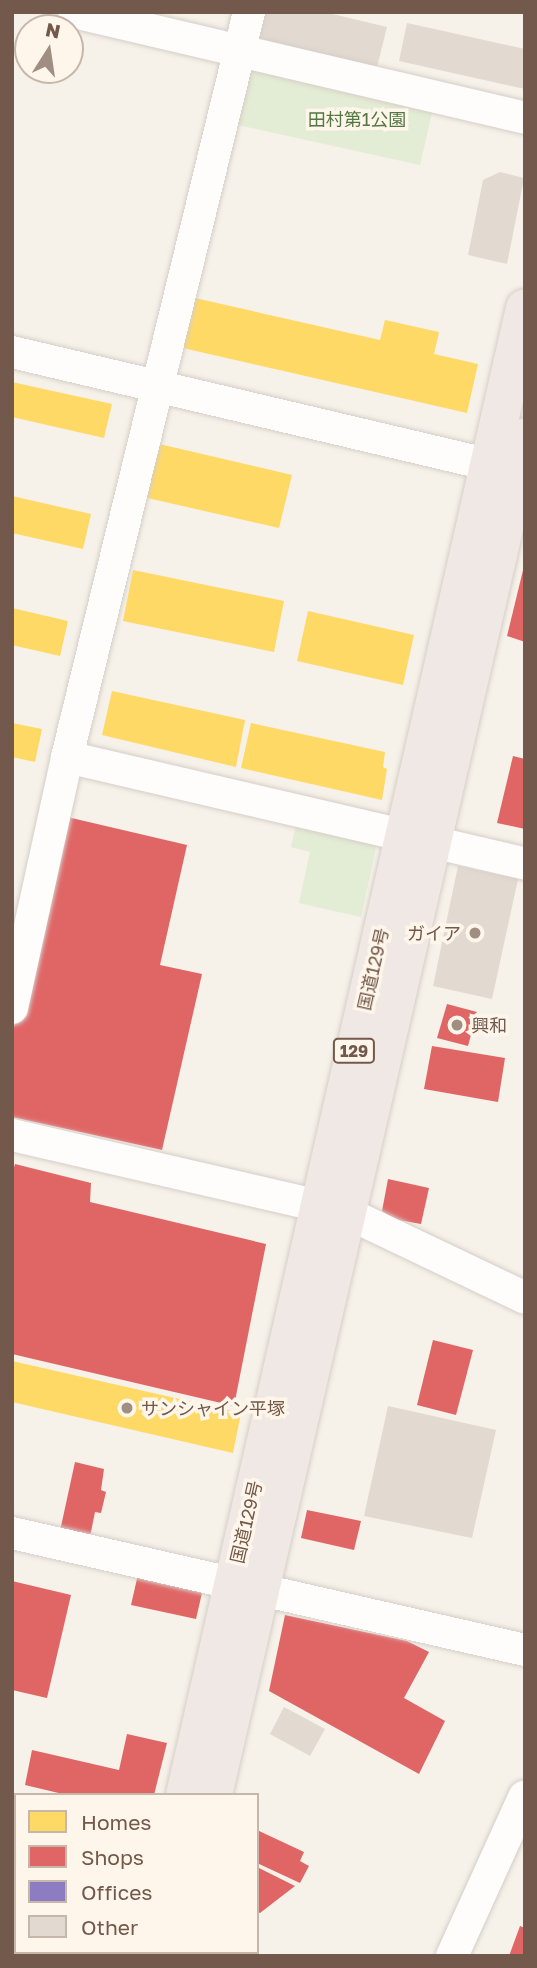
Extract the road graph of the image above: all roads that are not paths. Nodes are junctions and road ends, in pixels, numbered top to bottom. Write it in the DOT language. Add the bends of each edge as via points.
graph roads {
  1 [pos="74,12"];
  2 [pos="249,12"];
  3 [pos="240,51"];
  4 [pos="525,118"];
  5 [pos="525,308"];
  6 [pos="12,352"];
  7 [pos="156,386"];
  8 [pos="514,462"];
  9 [pos="67,757"];
  10 [pos="419,840"];
  11 [pos="525,864"];
  12 [pos="12,1008"];
  13 [pos="12,1135"];
  14 [pos="331,1209"];
  15 [pos="525,1298"];
  16 [pos="12,1533"];
  17 [pos="245,1587"];
  18 [pos="525,1650"];
  19 [pos="186,1793"];
  20 [pos="212,1793"];
  21 [pos="524,1797"];
  22 [pos="452,1956"];
  1 -- 3 [label="street"];
  2 -- 3 [label="street"];
  3 -- 4 [label="street"];
  3 -- 7 [label="street"];
  5 -- 8 [label="highway, 国道129号 / 129"];
  6 -- 7 [label="street"];
  7 -- 8 [label="street"];
  7 -- 9 [label="street"];
  8 -- 10 [label="highway, 国道129号 / 129"];
  9 -- 10 [label="street"];
  9 -- 12 [label="street"];
  10 -- 11 [label="street"];
  10 -- 14 [label="highway, 国道129号 / 129"];
  13 -- 14 [label="street"];
  14 -- 15 [label="street"];
  14 -- 17 [label="highway, 国道129号 / 129"];
  16 -- 17 [label="street"];
  17 -- 18 [label="street"];
  17 -- 19 [label="highway, 国道129号 / 129"];
  17 -- 20 [label="highway, 国道129号 / 129"];
  21 -- 22 [label="street"];
}
